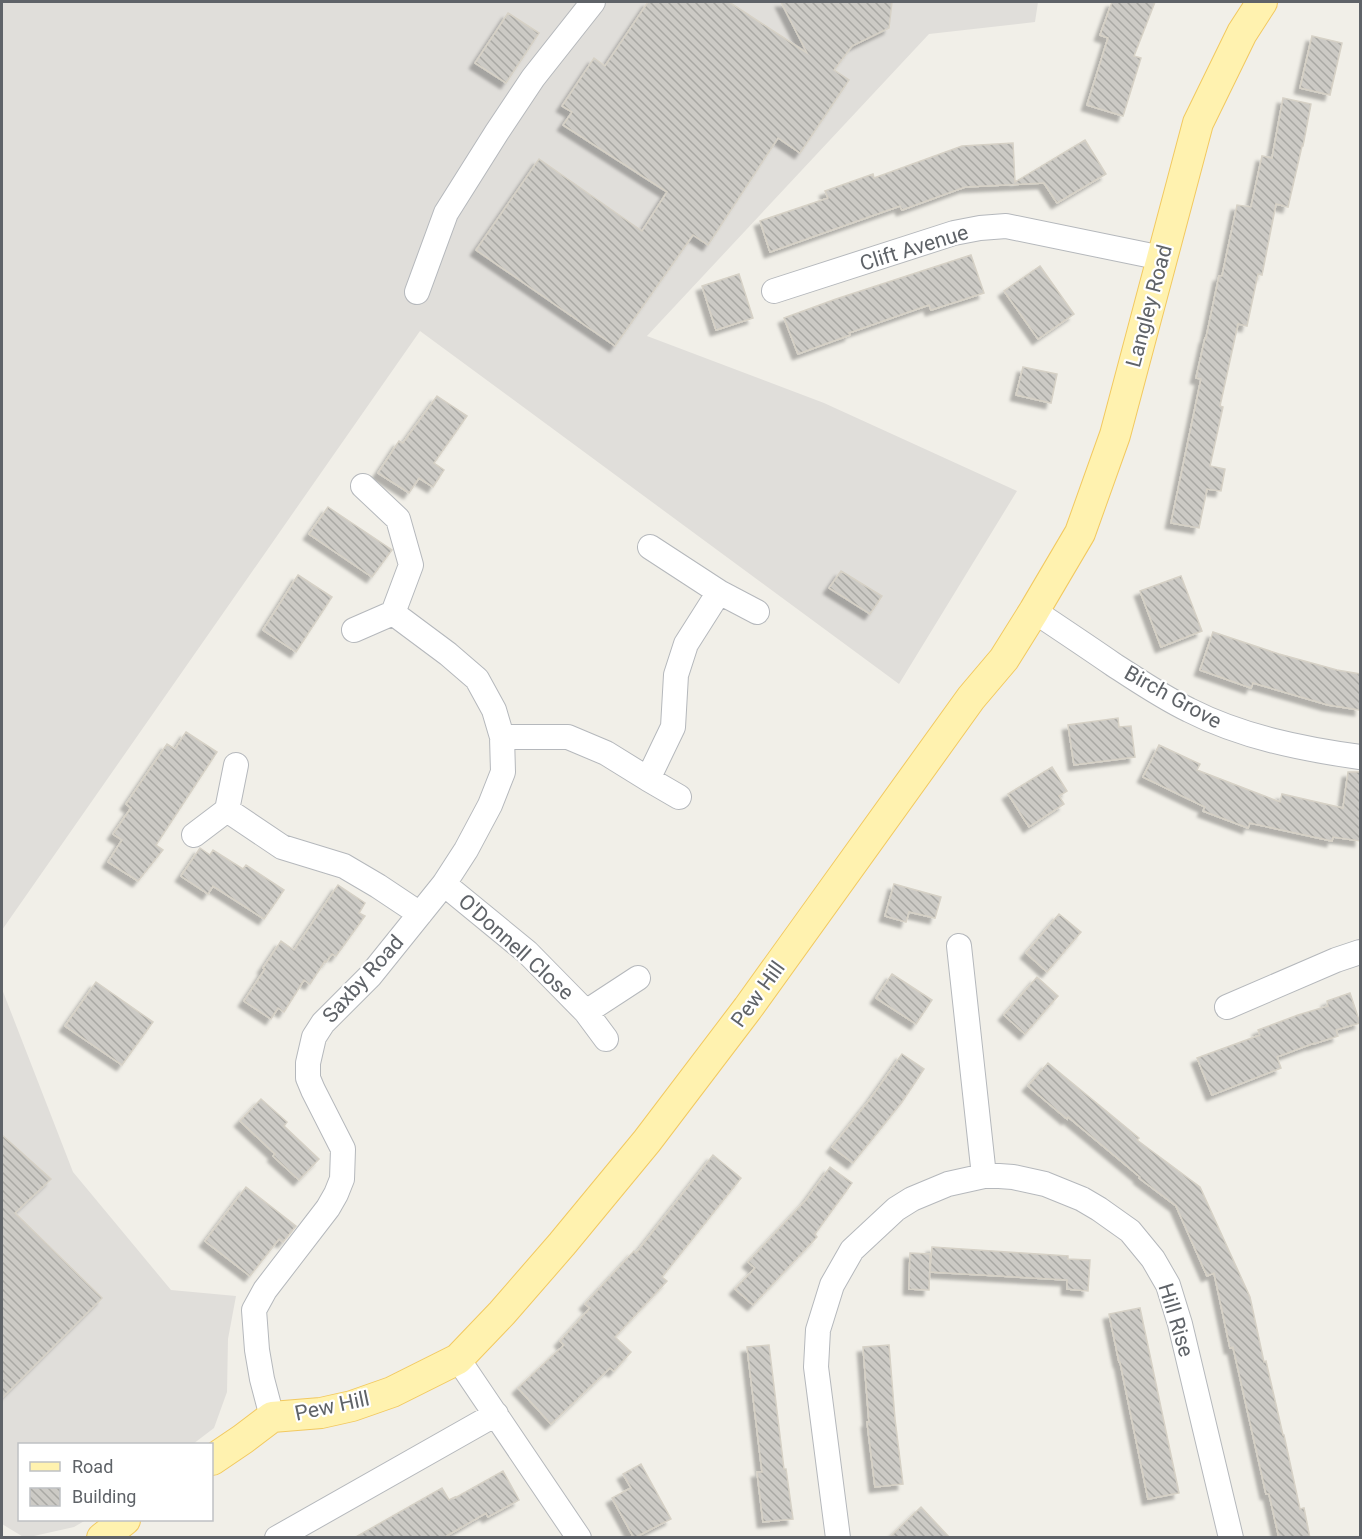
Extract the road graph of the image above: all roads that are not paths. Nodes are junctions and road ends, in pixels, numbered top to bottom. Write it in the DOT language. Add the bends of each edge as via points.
graph roads {
  1 [pos="593,2"];
  2 [pos="1262,2"];
  3 [pos="1162,258"];
  4 [pos="774,291"];
  5 [pos="417,292"];
  6 [pos="363,486"];
  7 [pos="650,547"];
  8 [pos="719,592"];
  9 [pos="1034,611"];
  10 [pos="757,612"];
  11 [pos="393,613"];
  12 [pos="354,630"];
  13 [pos="502,736"];
  14 [pos="1360,757"];
  15 [pos="236,765"];
  16 [pos="648,779"];
  17 [pos="679,797"];
  18 [pos="227,810"];
  19 [pos="194,835"];
  20 [pos="444,884"];
  21 [pos="420,914"];
  22 [pos="959,945"];
  23 [pos="1360,952"];
  24 [pos="638,978"];
  25 [pos="1227,1007"];
  26 [pos="586,1012"];
  27 [pos="606,1039"];
  28 [pos="984,1176"];
  29 [pos="458,1359"];
  30 [pos="496,1414"];
  31 [pos="272,1417"];
  32 [pos="213,1459"];
  33 [pos="124,1521"];
  34 [pos="102,1538"];
  35 [pos="277,1538"];
  36 [pos="579,1538"];
  37 [pos="838,1538"];
  38 [pos="1231,1538"];
  1 -- 5 [label="street" via="533,78 446,213"];
  2 -- 3 [label="main road, Langley Road" via="1242,33 1198,123"];
  3 -- 4 [label="street, Clift Avenue" via="1006,226 981,228 954,233"];
  3 -- 9 [label="main road, Langley Road" via="1115,435 1080,533"];
  6 -- 11 [label="street" via="398,519 411,565"];
  7 -- 8 [label="street"];
  8 -- 10 [label="street"];
  8 -- 16 [label="street" via="686,644 676,675 673,727"];
  9 -- 14 [label="street, Birch Grove" via="1190,711 1260,738"];
  9 -- 29 [label="main road, Pew Hill" via="1004,659 971,698 654,1132 562,1244"];
  11 -- 12 [label="street"];
  11 -- 13 [label="street, Saxby Road" via="477,679 494,710"];
  13 -- 16 [label="street" via="568,737 606,753"];
  13 -- 20 [label="street, Saxby Road" via="503,772 490,805"];
  15 -- 18 [label="street"];
  16 -- 17 [label="street"];
  18 -- 19 [label="street"];
  18 -- 21 [label="street" via="282,847 344,866"];
  20 -- 21 [label="street, Saxby Road"];
  20 -- 26 [label="street, O'Donnell Close" via="527,952"];
  21 -- 31 [label="street, Saxby Road" via="370,976 323,1023 310,1048 309,1078 343,1149 344,1164 342,1179 328,1208 265,1290 255,1310 257,1350"];
  22 -- 28 [label="street"];
  23 -- 25 [label="street"];
  24 -- 26 [label="street, O'Donnell Close"];
  26 -- 27 [label="street, O'Donnell Close"];
  28 -- 37 [label="street, Hill Rise" via="948,1184 896,1209 852,1250 832,1285 818,1330 816,1366"];
  28 -- 38 [label="street, Hill Rise" via="1028,1180 1082,1199 1130,1231 1153,1259 1174,1304"];
  29 -- 30 [label="street"];
  29 -- 31 [label="main road, Pew Hill" via="392,1392 352,1406"];
  30 -- 35 [label="street"];
  30 -- 36 [label="street"];
  31 -- 32 [label="main road, Pew Hill"];
  33 -- 34 [label="main road"];
}
